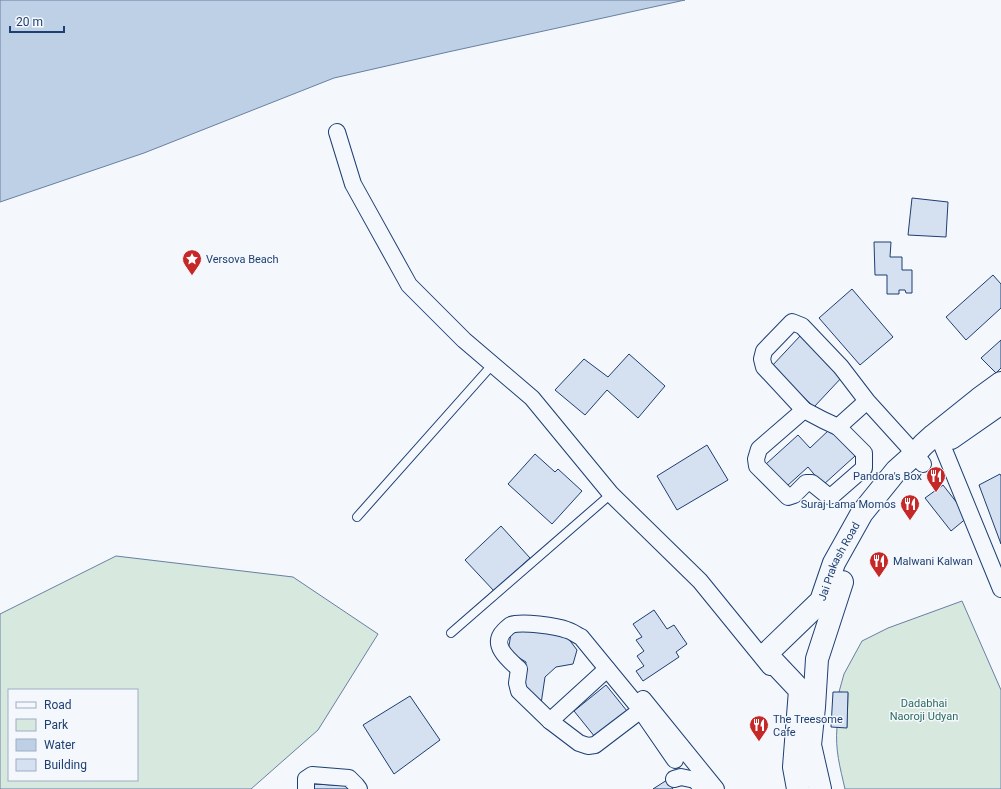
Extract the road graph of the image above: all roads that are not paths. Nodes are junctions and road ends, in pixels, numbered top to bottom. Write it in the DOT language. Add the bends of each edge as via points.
graph roads {
  1 [pos="337,132"];
  2 [pos="493,364"];
  3 [pos="1001,383"];
  4 [pos="868,401"];
  5 [pos="1001,403"];
  6 [pos="804,410"];
  7 [pos="838,427"];
  8 [pos="938,440"];
  9 [pos="919,459"];
  10 [pos="612,494"];
  11 [pos="357,517"];
  12 [pos="1001,589"];
  13 [pos="451,633"];
  14 [pos="607,669"];
  15 [pos="807,693"];
  16 [pos="638,707"];
  17 [pos="550,721"];
  18 [pos="675,760"];
  19 [pos="674,780"];
  20 [pos="306,789"];
  21 [pos="359,789"];
  22 [pos="703,789"];
  23 [pos="716,789"];
  24 [pos="798,789"];
  25 [pos="820,789"];
  1 -- 2 [label="street" via="353,184 409,285 464,340"];
  2 -- 10 [label="street" via="532,398"];
  2 -- 11 [label="lane"];
  3 -- 8 [label="main road, Jai Prakash Road" via="979,399"];
  4 -- 6 [label="street" via="841,366 802,326 792,322 764,351 762,359 764,367"];
  4 -- 7 [label="street"];
  4 -- 9 [label="street"];
  5 -- 8 [label="main road, Jai Prakash Road"];
  6 -- 7 [label="street"];
  6 -- 7 [label="street" via="759,449 756,459 757,466 788,497 794,495 806,483 812,483 828,496 833,495 864,468 864,453"];
  8 -- 9 [label="main road, Jai Prakash Road" via="923,445"];
  8 -- 12 [label="street"];
  9 -- 15 [label="main road, Jai Prakash Road" via="910,477 875,520 845,572"];
  9 -- 15 [label="main road, Jai Prakash Road" via="896,471 862,513 834,563 821,601 766,654"];
  10 -- 13 [label="lane"];
  10 -- 15 [label="street" via="700,581 778,677"];
  14 -- 16 [label="street"];
  14 -- 17 [label="street"];
  14 -- 17 [label="street" via="580,637 568,630 552,626 510,625 500,635 499,643 505,656 519,669 519,691"];
  15 -- 24 [label="main road, Jai Prakash Road" via="794,767"];
  15 -- 25 [label="main road, Jai Prakash Road" via="810,745"];
  16 -- 17 [label="street" via="595,745 588,746 580,742"];
  16 -- 18 [label="street"];
  16 -- 23 [label="street" via="643,699"];
  19 -- 22 [label="street" via="681,776 695,780"];
  20 -- 21 [label="street" via="306,780 312,775 349,778"];
}
